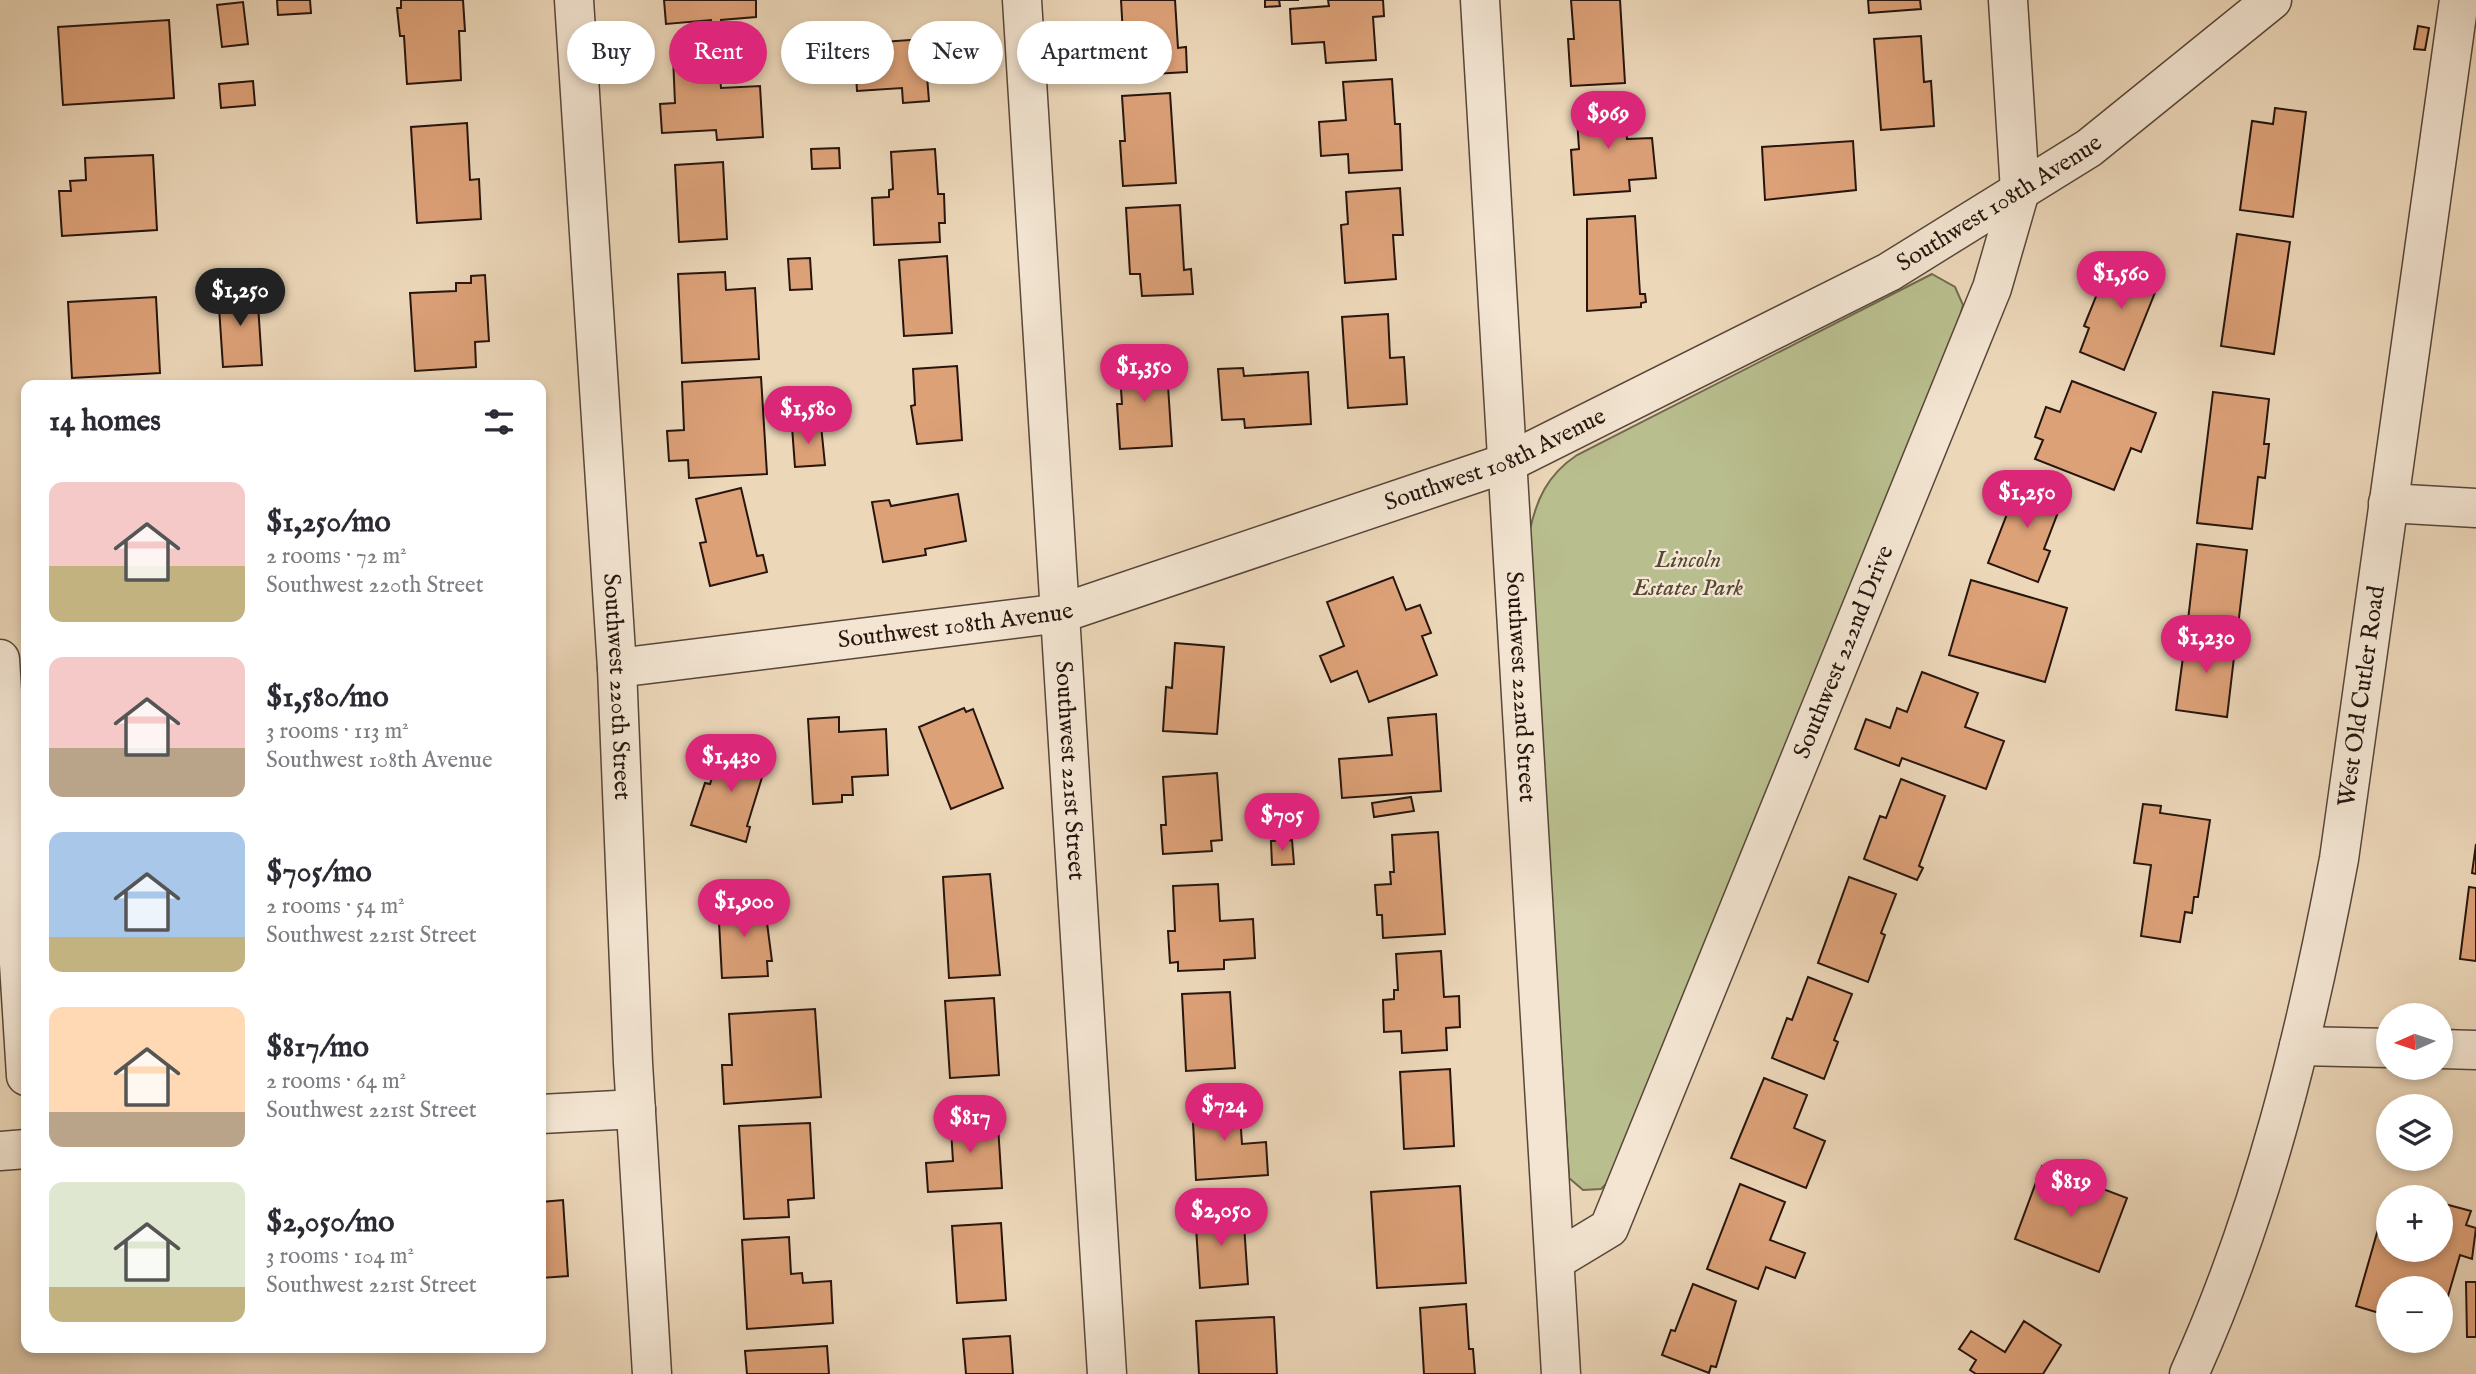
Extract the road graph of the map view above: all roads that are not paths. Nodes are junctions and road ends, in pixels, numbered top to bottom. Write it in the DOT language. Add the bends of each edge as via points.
graph roads {
  1 [pos="574,0"];
  2 [pos="1022,0"];
  3 [pos="1480,0"];
  4 [pos="2008,0"];
  5 [pos="2272,0"];
  6 [pos="2459,0"];
  7 [pos="2020,191"];
  8 [pos="1509,462"];
  9 [pos="2388,503"];
  10 [pos="2476,508"];
  11 [pos="1062,613"];
  12 [pos="0,659"];
  13 [pos="617,668"];
  14 [pos="21,996"];
  15 [pos="2299,1046"];
  16 [pos="2376,1048"];
  17 [pos="2454,1049"];
  18 [pos="2476,1050"];
  19 [pos="636,1109"];
  20 [pos="546,1114"];
  21 [pos="21,1149"];
  22 [pos="0,1151"];
  23 [pos="1556,1260"];
  24 [pos="652,1374"];
  25 [pos="1107,1374"];
  26 [pos="1561,1374"];
  27 [pos="2189,1374"];
  1 -- 13 [label="street, Southwest 220th Street"];
  2 -- 11 [label="street, Southwest 221st Street"];
  3 -- 8 [label="street, Southwest 222nd Street"];
  4 -- 7 [label="street, Southwest 222nd Drive"];
  5 -- 7 [label="street, Southwest 108th Avenue" via="2089,148"];
  6 -- 9 [label="street, West Old Cutler Road"];
  7 -- 8 [label="street, Southwest 108th Avenue" via="1889,272"];
  7 -- 23 [label="street, Southwest 222nd Drive" via="1992,288 1609,1228"];
  8 -- 11 [label="street, Southwest 108th Avenue"];
  8 -- 23 [label="street, Southwest 222nd Street"];
  9 -- 10 [label="street"];
  9 -- 15 [label="street, West Old Cutler Road" via="2339,859"];
  11 -- 13 [label="street, Southwest 108th Avenue"];
  11 -- 25 [label="street, Southwest 221st Street"];
  12 -- 14 [label="street"];
  13 -- 19 [label="street, Southwest 220th Street"];
  15 -- 16 [label="street"];
  15 -- 27 [label="street, West Old Cutler Road" via="2271,1151"];
  17 -- 18 [label="street"];
  19 -- 20 [label="street"];
  19 -- 24 [label="street, Southwest 220th Street"];
  21 -- 22 [label="street"];
  23 -- 26 [label="street, Southwest 222nd Street"];
}
